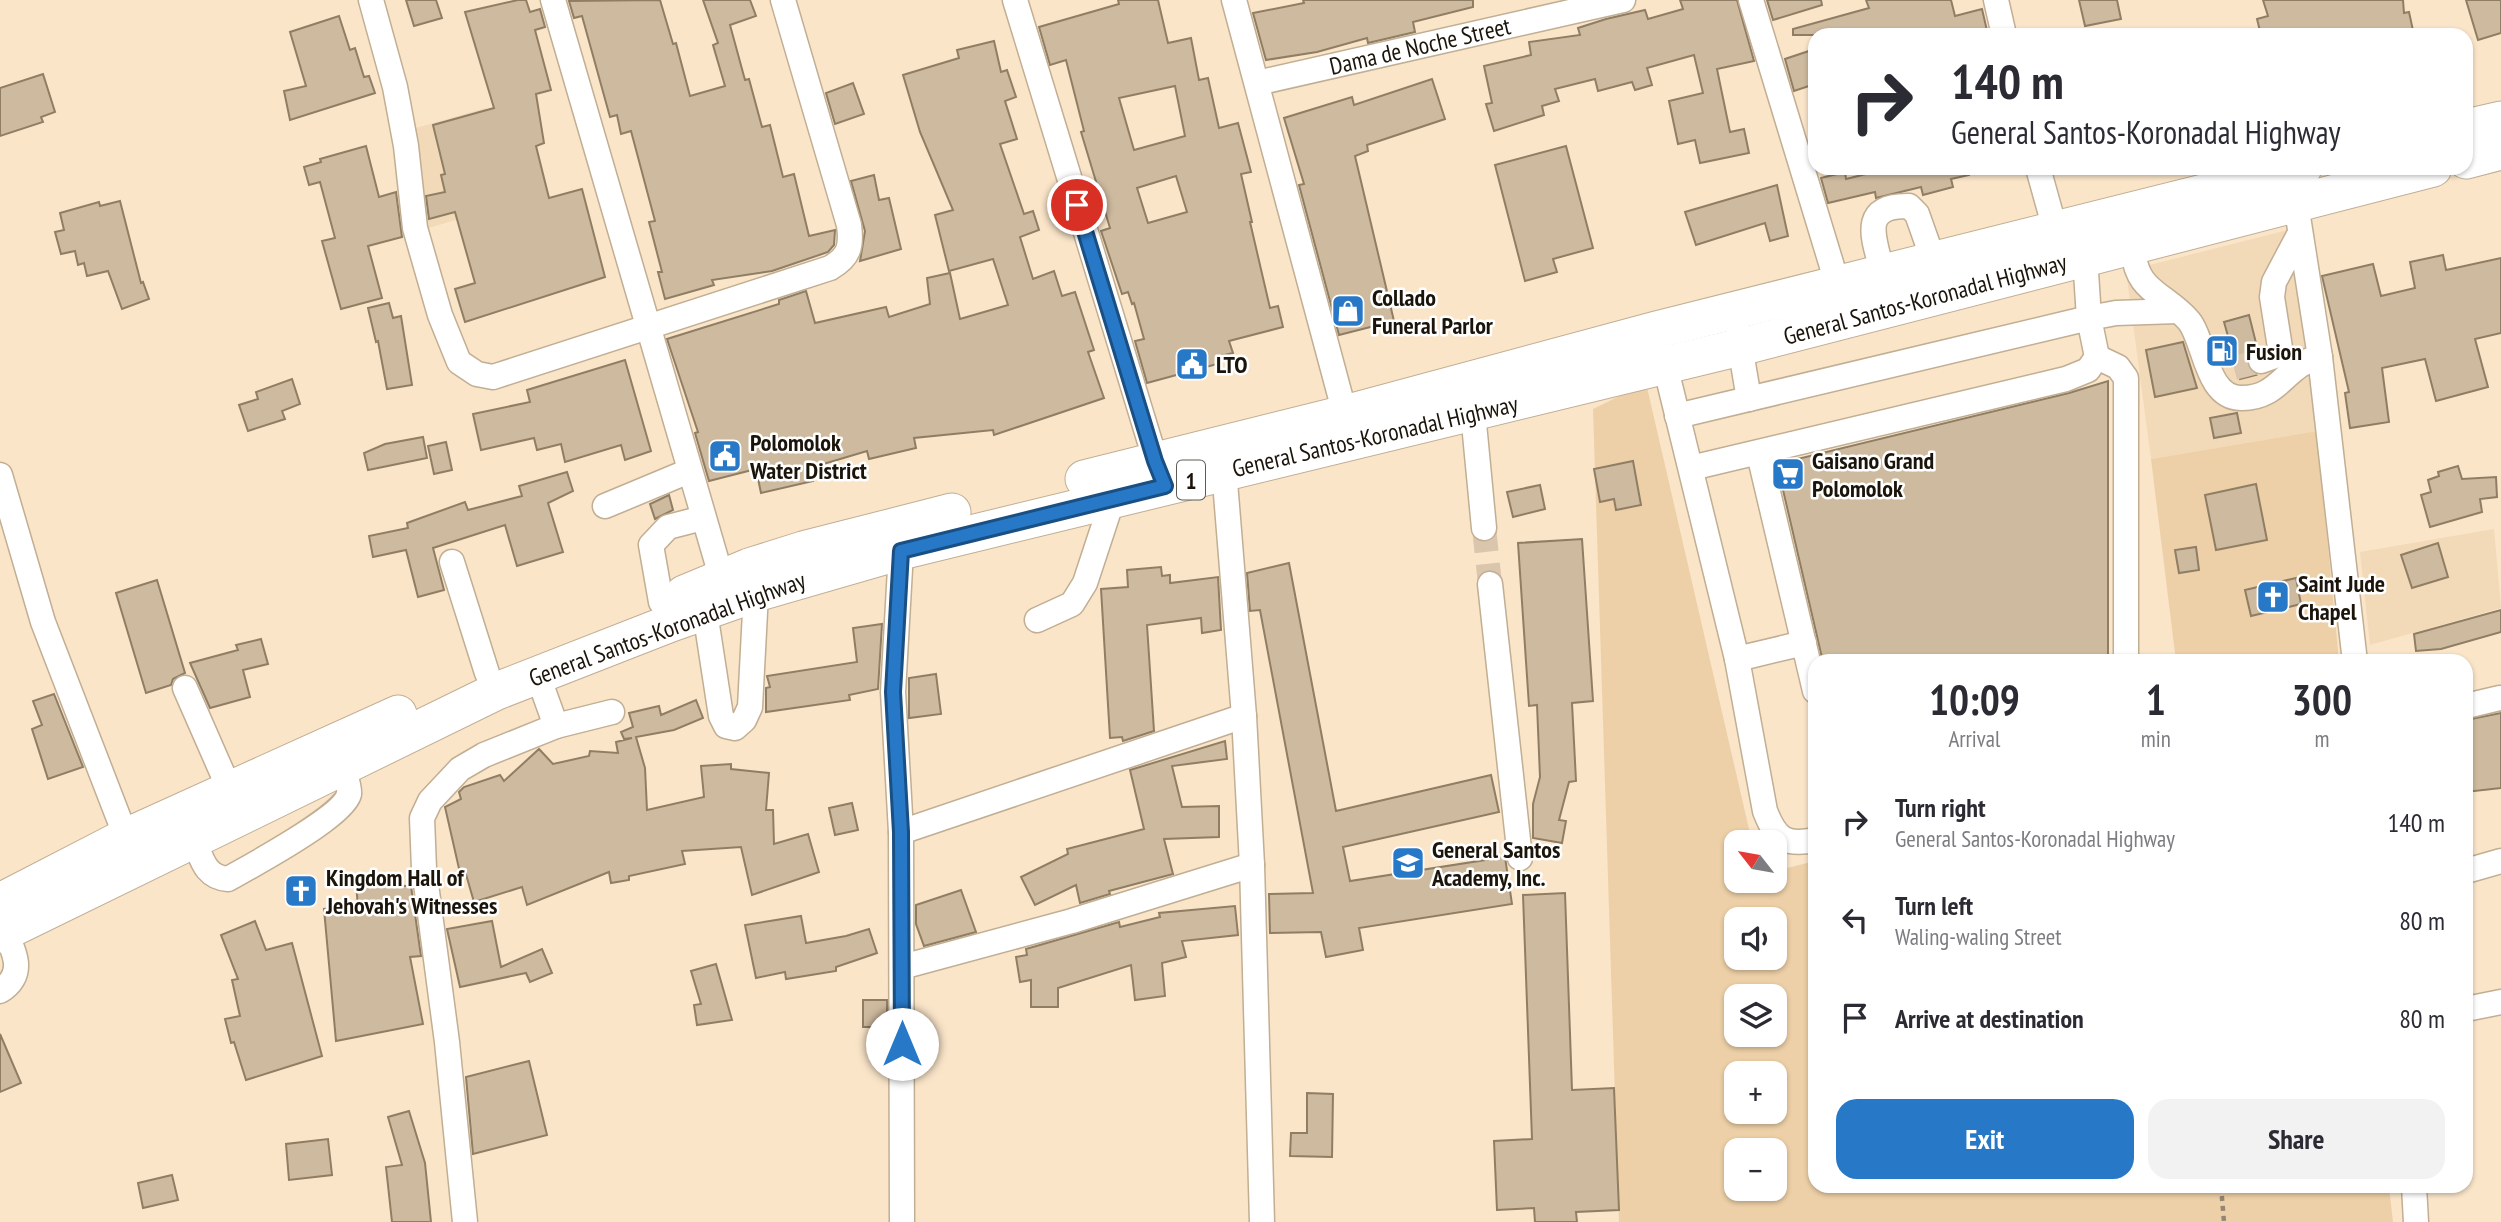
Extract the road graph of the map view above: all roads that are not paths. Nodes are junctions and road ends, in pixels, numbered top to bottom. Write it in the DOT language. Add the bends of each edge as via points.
graph roads {
  1 [pos="371,0"];
  2 [pos="553,0"];
  3 [pos="783,0"];
  4 [pos="1015,0"];
  5 [pos="1234,0"];
  6 [pos="1623,0"];
  7 [pos="1751,0"];
  8 [pos="1996,0"];
  9 [pos="2002,28"];
  10 [pos="1257,83"];
  11 [pos="2501,120"];
  12 [pos="2473,126"];
  13 [pos="2501,151"];
  14 [pos="2473,158"];
  15 [pos="2040,175"];
  16 [pos="2396,175"];
  17 [pos="2297,194"];
  18 [pos="2055,229"];
  19 [pos="2133,247"];
  20 [pos="2085,257"];
  21 [pos="1934,261"];
  22 [pos="1883,274"];
  23 [pos="1838,286"];
  24 [pos="1736,311"];
  25 [pos="2178,311"];
  26 [pos="2089,318"];
  27 [pos="648,328"];
  28 [pos="1740,347"];
  29 [pos="2097,356"];
  30 [pos="2320,357"];
  31 [pos="2276,364"];
  32 [pos="1665,365"];
  33 [pos="1749,399"];
  34 [pos="1473,413"];
  35 [pos="1345,414"];
  36 [pos="1677,416"];
  37 [pos="1759,454"];
  38 [pos="1223,457"];
  39 [pos="1690,468"];
  40 [pos="690,471"];
  41 [pos="1160,474"];
  42 [pos="0,475"];
  43 [pos="1113,498"];
  44 [pos="605,506"];
  45 [pos="703,518"];
  46 [pos="1483,528"];
  47 [pos="901,551"];
  48 [pos="452,562"];
  49 [pos="1490,584"];
  50 [pos="728,597"];
  51 [pos="661,602"];
  52 [pos="1037,620"];
  53 [pos="1804,643"];
  54 [pos="2126,654"];
  55 [pos="2354,654"];
  56 [pos="1737,659"];
  57 [pos="1808,660"];
  58 [pos="487,673"];
  59 [pos="538,676"];
  60 [pos="185,688"];
  61 [pos="2500,698"];
  62 [pos="2473,704"];
  63 [pos="612,712"];
  64 [pos="1244,716"];
  65 [pos="556,726"];
  66 [pos="343,767"];
  67 [pos="236,804"];
  68 [pos="901,832"];
  69 [pos="126,837"];
  70 [pos="193,838"];
  71 [pos="1808,841"];
  72 [pos="1520,858"];
  73 [pos="2501,861"];
  74 [pos="1252,865"];
  75 [pos="2473,869"];
  76 [pos="2,923"];
  77 [pos="902,967"];
  78 [pos="0,991"];
  79 [pos="2501,1002"];
  80 [pos="2473,1008"];
  81 [pos="2414,1193"];
  82 [pos="465,1222"];
  83 [pos="902,1222"];
  84 [pos="1262,1222"];
  85 [pos="2416,1222"];
  1 -- 27 [label="street" via="397,99 415,228 459,362 477,374 493,377"];
  2 -- 27 [label="street"];
  3 -- 27 [label="street" via="849,225 850,250 830,268"];
  4 -- 41 [label="street"];
  5 -- 10 [label="street"];
  6 -- 10 [label="street, Dama de Noche Street"];
  7 -- 23 [label="street"];
  8 -- 9 [label="street"];
  10 -- 35 [label="street"];
  11 -- 12 [label="highway"];
  13 -- 14 [label="highway"];
  15 -- 18 [label="street"];
  16 -- 17 [label="highway, General Santos-Koronadal Highway / 1"];
  17 -- 18 [label="highway, General Santos-Koronadal Highway / 1" via="2127,214"];
  17 -- 19 [label="highway, General Santos-Koronadal Highway / 1"];
  17 -- 30 [label="street"];
  17 -- 31 [label="street" via="2272,297"];
  18 -- 21 [label="highway, General Santos-Koronadal Highway / 1"];
  19 -- 20 [label="highway, General Santos-Koronadal Highway / 1"];
  19 -- 25 [label="street" via="2138,276"];
  20 -- 26 [label="street"];
  20 -- 28 [label="highway, General Santos-Koronadal Highway / 1"];
  21 -- 22 [label="highway, General Santos-Koronadal Highway / 1"];
  21 -- 22 [label="street" via="1917,214 1909,206 1898,205 1875,217 1872,229"];
  22 -- 23 [label="highway, General Santos-Koronadal Highway / 1"];
  23 -- 24 [label="highway, General Santos-Koronadal Highway / 1"];
  24 -- 28 [label="street"];
  24 -- 35 [label="highway, General Santos-Koronadal Highway / 1"];
  25 -- 26 [label="street"];
  25 -- 31 [label="street" via="2222,370 2222,388 2241,398 2261,395"];
  26 -- 29 [label="street"];
  26 -- 33 [label="street"];
  27 -- 40 [label="street"];
  28 -- 32 [label="highway, General Santos-Koronadal Highway / 1"];
  28 -- 33 [label="street"];
  29 -- 37 [label="street" via="2088,370 2066,379"];
  29 -- 54 [label="street" via="2118,367 2126,378"];
  30 -- 31 [label="street"];
  30 -- 55 [label="street"];
  32 -- 34 [label="highway, General Santos-Koronadal Highway / 1"];
  32 -- 36 [label="street"];
  33 -- 36 [label="street"];
  34 -- 38 [label="highway, General Santos-Koronadal Highway / 1"];
  34 -- 46 [label="street"];
  35 -- 38 [label="highway, General Santos-Koronadal Highway / 1"];
  36 -- 39 [label="street"];
  37 -- 39 [label="street"];
  37 -- 53 [label="street"];
  38 -- 41 [label="highway, General Santos-Koronadal Highway / 1"];
  38 -- 64 [label="street"];
  39 -- 56 [label="street"];
  40 -- 44 [label="street"];
  40 -- 45 [label="street"];
  41 -- 43 [label="highway, General Santos-Koronadal Highway / 1"];
  41 -- 50 [label="highway, General Santos-Koronadal Highway / 1" via="803,550 749,567"];
  42 -- 69 [label="street" via="43,622"];
  43 -- 47 [label="highway, General Santos-Koronadal Highway / 1"];
  43 -- 52 [label="street" via="1085,583 1072,604"];
  45 -- 50 [label="street"];
  45 -- 51 [label="street" via="668,527 651,545"];
  47 -- 50 [label="highway, General Santos-Koronadal Highway / 1"];
  47 -- 68 [label="street" via="893,692"];
  48 -- 58 [label="street"];
  49 -- 72 [label="street"];
  50 -- 51 [label="highway, General Santos-Koronadal Highway / 1"];
  50 -- 59 [label="highway, General Santos-Koronadal Highway / 1"];
  51 -- 58 [label="highway, General Santos-Koronadal Highway / 1"];
  53 -- 56 [label="street"];
  53 -- 57 [label="street"];
  56 -- 71 [label="street" via="1772,830 1782,841"];
  58 -- 67 [label="highway, General Santos-Koronadal Highway / 1"];
  59 -- 65 [label="street"];
  59 -- 66 [label="highway, General Santos-Koronadal Highway / 1" via="497,691"];
  60 -- 67 [label="street"];
  61 -- 62 [label="street"];
  63 -- 65 [label="street"];
  64 -- 68 [label="street"];
  64 -- 74 [label="street"];
  65 -- 82 [label="street" via="460,769 430,801 422,818"];
  66 -- 67 [label="highway, General Santos-Koronadal Highway / 1"];
  66 -- 70 [label="street" via="350,792 344,805 228,879 209,874"];
  67 -- 69 [label="highway, General Santos-Koronadal Highway / 1"];
  67 -- 70 [label="highway, General Santos-Koronadal Highway / 1"];
  68 -- 77 [label="street"];
  69 -- 76 [label="highway, General Santos-Koronadal Highway / 1"];
  70 -- 76 [label="highway, General Santos-Koronadal Highway / 1"];
  73 -- 75 [label="street"];
  74 -- 77 [label="street"];
  74 -- 84 [label="street"];
  76 -- 78 [label="street" via="18,959 16,973"];
  77 -- 83 [label="street"];
  79 -- 80 [label="street"];
  81 -- 85 [label="street"];
}
